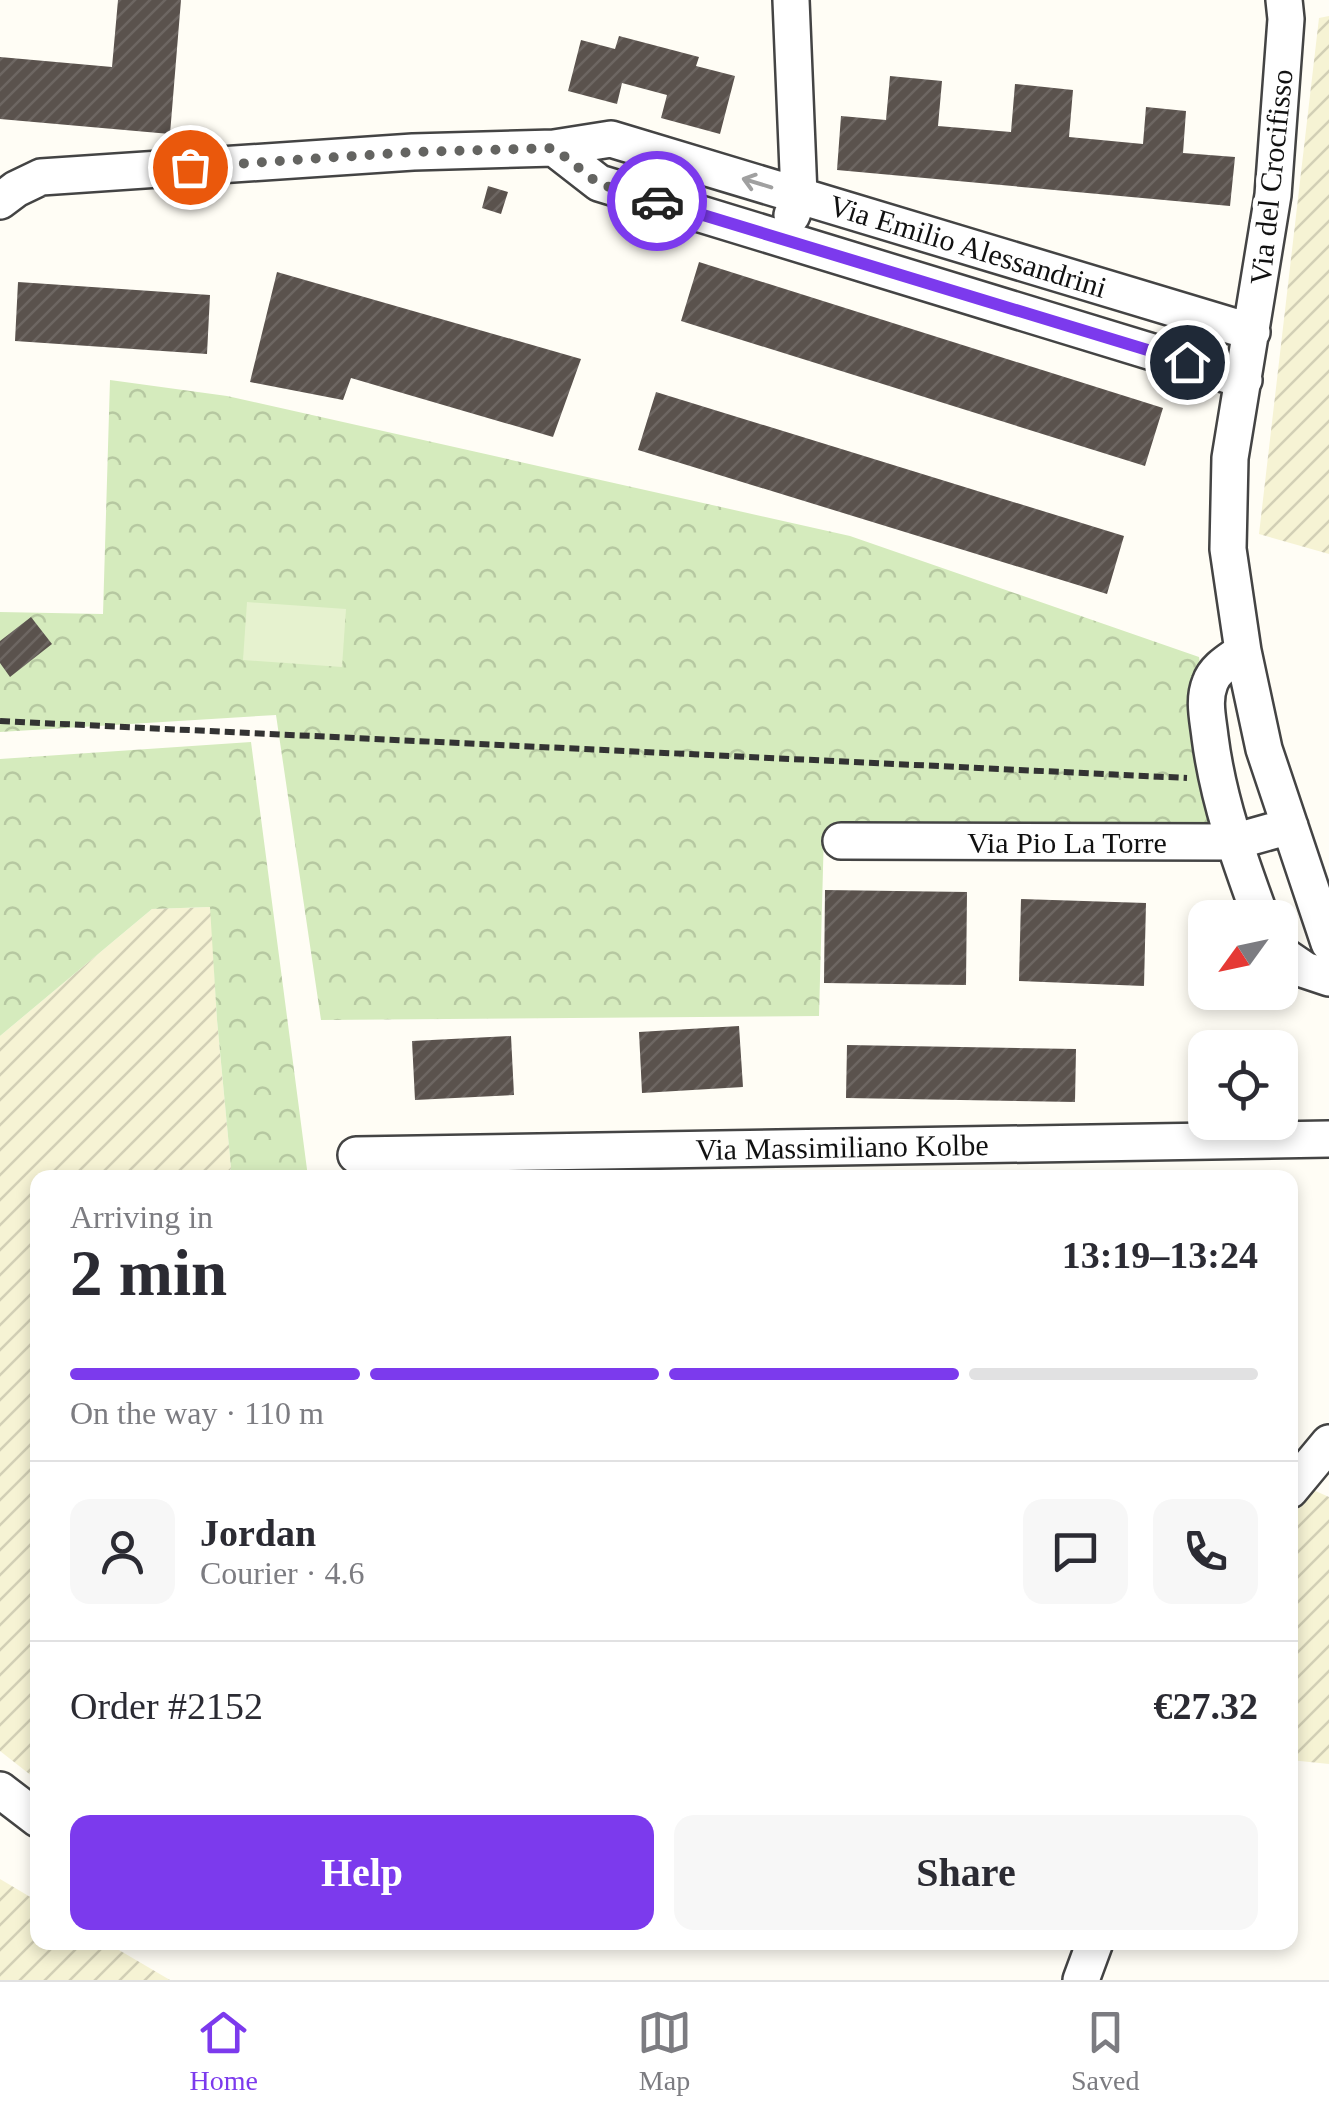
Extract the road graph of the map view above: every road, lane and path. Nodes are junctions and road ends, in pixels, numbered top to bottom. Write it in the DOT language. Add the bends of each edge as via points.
graph roads {
  1 [pos="791,0"];
  2 [pos="1284,0"];
  3 [pos="554,148"];
  4 [pos="799,196"];
  5 [pos="0,201"];
  6 [pos="784,240"];
  7 [pos="1252,332"];
  8 [pos="1244,380"];
  9 [pos="1243,651"];
  10 [pos="0,721"];
  11 [pos="1216,780"];
  12 [pos="1290,826"];
  13 [pos="842,840"];
  14 [pos="1234,842"];
  15 [pos="1255,900"];
  16 [pos="1329,944"];
  17 [pos="1298,965"];
  18 [pos="1329,978"];
  19 [pos="1329,1139"];
  20 [pos="356,1155"];
  21 [pos="1329,1443"];
  22 [pos="1298,1480"];
  23 [pos="0,1790"];
  24 [pos="30,1813"];
  25 [pos="1092,1950"];
  26 [pos="1080,1980"];
  1 -- 4 [label="street, Via Emilio Alessandrini"];
  2 -- 7 [label="street, Via del Crocifisso" via="1280,114"];
  4 -- 3 [label="street, Via Emilio Alessandrini, one-way" via="611,138"];
  3 -- 5 [label="street, Via Emilio Alessandrini" via="41,177"];
  3 -- 6 [label="street, Via Emilio Alessandrini" via="599,184"];
  4 -- 6 [label="street, Via Emilio Alessandrini"];
  4 -- 7 [label="street, Via Emilio Alessandrini"];
  6 -- 8 [label="street, Via Emilio Alessandrini"];
  7 -- 8 [label="street, Via del Crocifisso"];
  8 -- 9 [label="street, Via del Crocifisso" via="1230,458 1228,549"];
  9 -- 11 [label="street" via="1210,682 1206,703"];
  9 -- 12 [label="street, Via del Crocifisso" via="1264,749"];
  10 -- 11 [label="path"];
  11 -- 14 [label="street"];
  12 -- 14 [label="street, Via Pio La Torre"];
  12 -- 16 [label="street, Via del Crocifisso"];
  13 -- 14 [label="street, Via Pio La Torre"];
  14 -- 15 [label="street"];
  17 -- 18 [label="street"];
  19 -- 20 [label="street, Via Massimiliano Kolbe"];
  21 -- 22 [label="street"];
  23 -- 24 [label="street"];
  25 -- 26 [label="street"];
}
